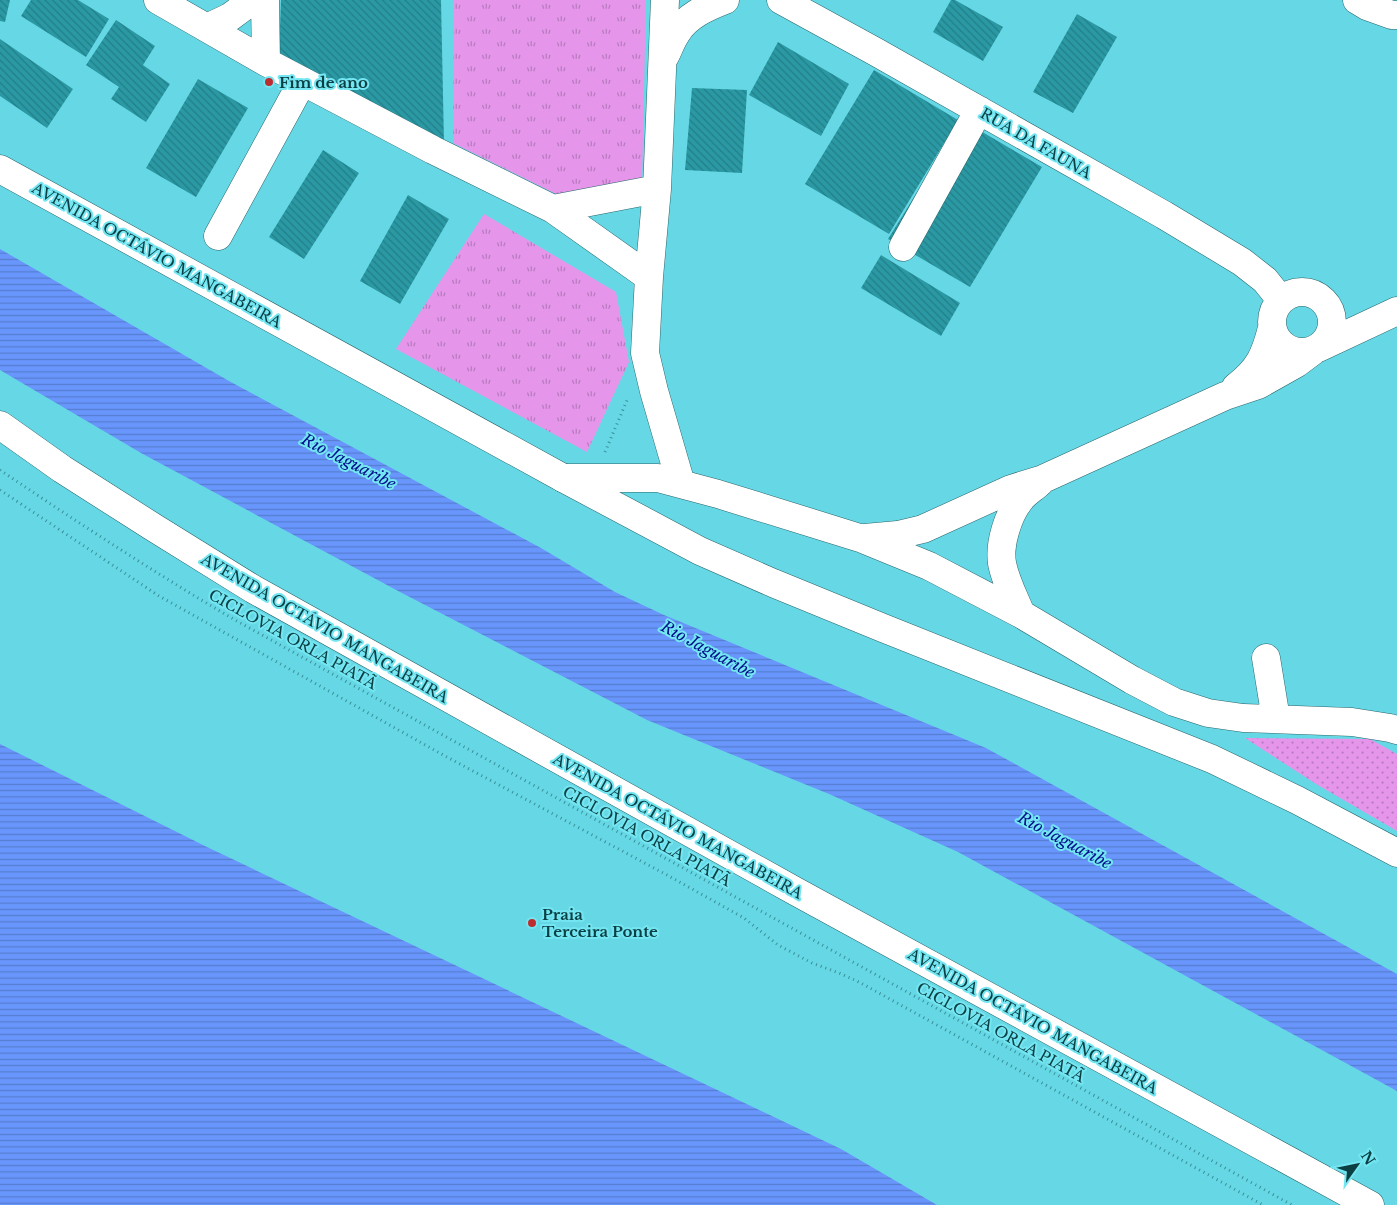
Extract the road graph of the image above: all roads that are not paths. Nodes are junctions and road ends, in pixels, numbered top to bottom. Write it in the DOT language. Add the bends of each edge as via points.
graph roads {
  1 [pos="158,0"];
  2 [pos="253,0"];
  3 [pos="265,0"];
  4 [pos="665,0"];
  5 [pos="725,0"];
  6 [pos="781,0"];
  7 [pos="1357,0"];
  8 [pos="1397,15"];
  9 [pos="207,28"];
  10 [pos="663,61"];
  11 [pos="266,62"];
  12 [pos="302,82"];
  13 [pos="979,110"];
  14 [pos="0,169"];
  15 [pos="657,189"];
  16 [pos="553,209"];
  17 [pos="218,236"];
  18 [pos="902,247"];
  19 [pos="649,277"];
  20 [pos="1281,300"];
  21 [pos="1397,311"];
  22 [pos="1272,328"];
  23 [pos="1316,349"];
  24 [pos="1225,396"];
  25 [pos="0,425"];
  26 [pos="563,478"];
  27 [pos="1043,479"];
  28 [pos="682,484"];
  29 [pos="864,539"];
  30 [pos="1021,614"];
  31 [pos="1266,658"];
  32 [pos="1276,719"];
  33 [pos="1397,730"];
  34 [pos="1397,853"];
  35 [pos="1370,1205"];
  1 -- 9 [label="street"];
  2 -- 9 [label="street" via="230,17"];
  3 -- 11 [label="street"];
  4 -- 10 [label="street"];
  5 -- 10 [label="street" via="691,17 676,33"];
  6 -- 13 [label="street, RUA DA FAUNA"];
  7 -- 8 [label="street"];
  9 -- 11 [label="street"];
  10 -- 15 [label="street"];
  11 -- 12 [label="street"];
  12 -- 16 [label="street"];
  12 -- 17 [label="street"];
  13 -- 18 [label="street"];
  13 -- 20 [label="street, RUA DA FAUNA" via="1242,262"];
  14 -- 26 [label="street, AVENIDA OCTÁVIO MANGABEIRA"];
  15 -- 16 [label="street"];
  15 -- 19 [label="street"];
  16 -- 19 [label="street"];
  19 -- 28 [label="street" via="645,353"];
  20 -- 22 [label="street" via="1275,308"];
  20 -- 23 [label="street" via="1298,292 1314,294 1323,300 1329,309 1332,325 1326,340"];
  21 -- 23 [label="street"];
  22 -- 23 [label="street" via="1276,338 1292,351"];
  22 -- 24 [label="street" via="1259,365"];
  23 -- 24 [label="street" via="1258,384"];
  24 -- 27 [label="street"];
  25 -- 35 [label="street, AVENIDA OCTÁVIO MANGABEIRA" via="153,528 253,589 795,891"];
  26 -- 28 [label="street" via="658,478"];
  26 -- 34 [label="street, AVENIDA OCTÁVIO MANGABEIRA" via="708,554 773,583 1212,759"];
  27 -- 29 [label="street" via="1011,489 923,529"];
  27 -- 30 [label="street" via="1020,500 1008,521 1002,541 1002,562"];
  28 -- 29 [label="street"];
  29 -- 30 [label="street" via="929,566"];
  30 -- 32 [label="street" via="1174,702 1208,713"];
  31 -- 32 [label="street"];
  32 -- 33 [label="street" via="1352,722"];
}
